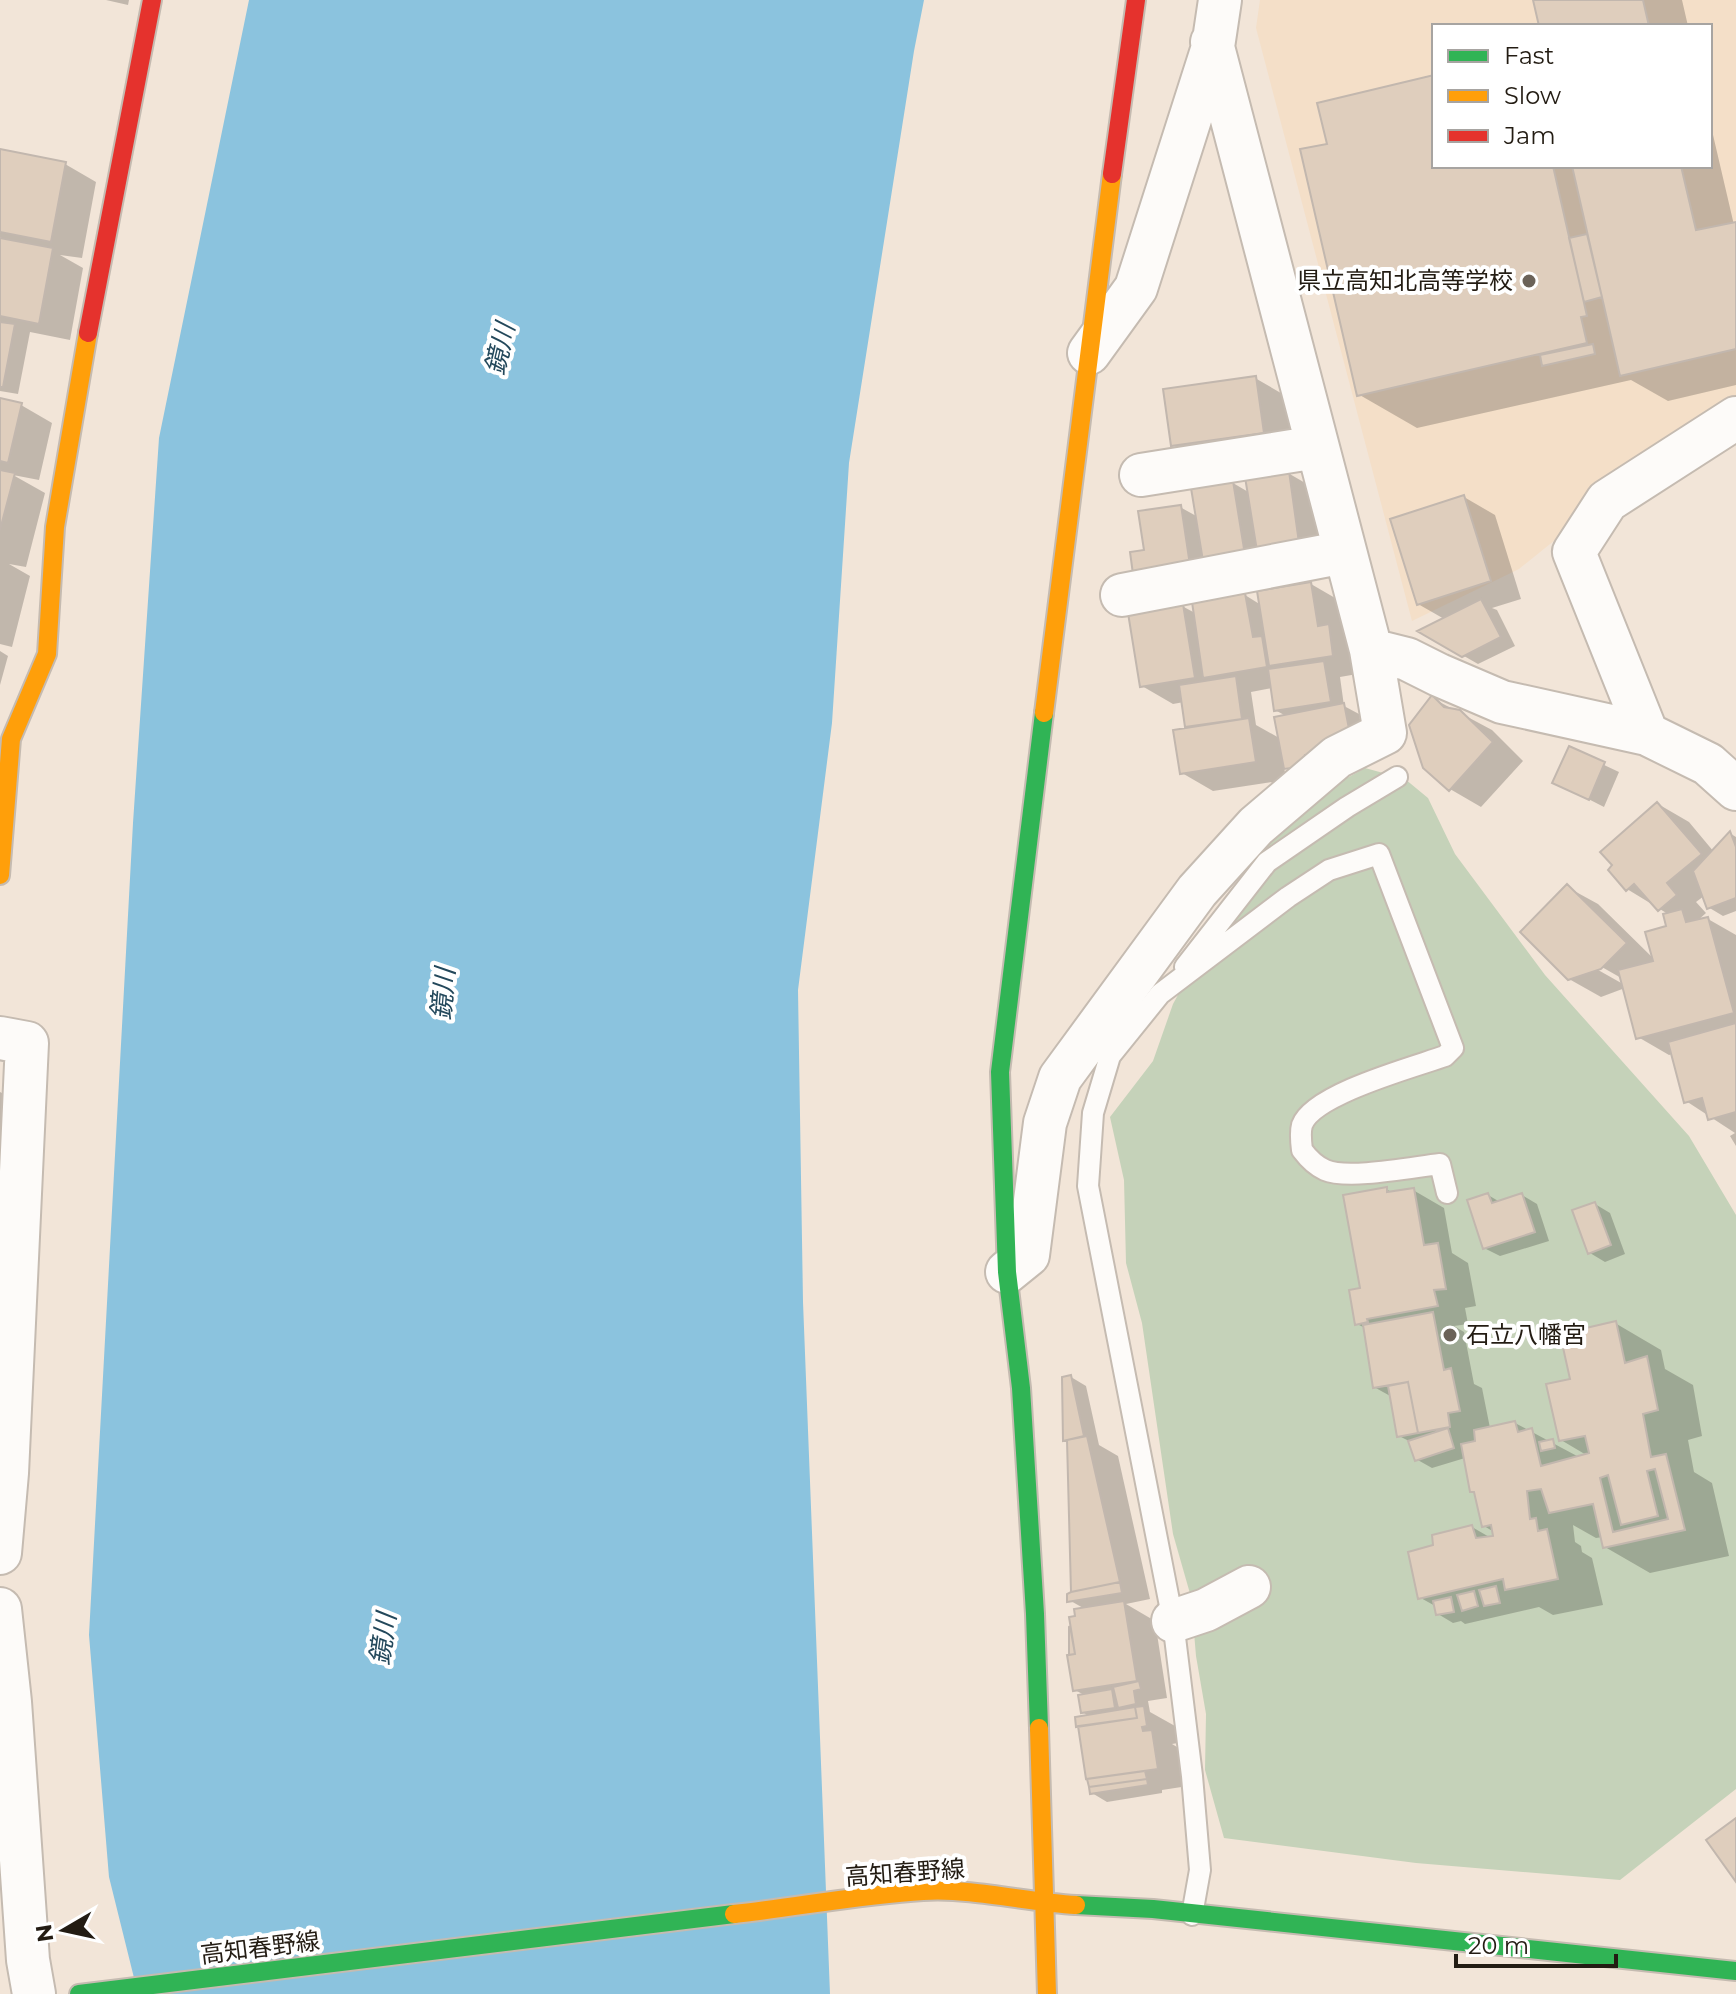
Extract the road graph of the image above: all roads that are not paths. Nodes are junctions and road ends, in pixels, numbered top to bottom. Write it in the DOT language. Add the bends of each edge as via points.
graph roads {
  1 [pos="152,0"];
  2 [pos="1136,0"];
  3 [pos="1198,0"];
  4 [pos="1220,0"];
  5 [pos="1213,47"];
  6 [pos="1089,353"];
  7 [pos="1736,418"];
  8 [pos="1317,447"];
  9 [pos="1141,475"];
  10 [pos="1345,552"];
  11 [pos="1122,595"];
  12 [pos="1371,650"];
  13 [pos="1647,734"];
  14 [pos="1397,777"];
  15 [pos="1736,789"];
  16 [pos="0,875"];
  17 [pos="1167,989"];
  18 [pos="0,1038"];
  19 [pos="1447,1193"];
  20 [pos="1007,1272"];
  21 [pos="0,1553"];
  22 [pos="1249,1587"];
  23 [pos="0,1609"];
  24 [pos="1173,1621"];
  25 [pos="1044,1903"];
  26 [pos="1192,1915"];
  27 [pos="1732,1978"];
  28 [pos="34,1994"];
  29 [pos="79,1994"];
  30 [pos="1047,1994"];
  1 -- 16 [label="street" via="102,249 55,527 47,654 11,739"];
  2 -- 6 [label="street"];
  3 -- 5 [label="street"];
  4 -- 5 [label="street"];
  5 -- 6 [label="street" via="1136,288"];
  5 -- 8 [label="street"];
  6 -- 20 [label="street" via="1000,1072"];
  7 -- 13 [label="street" via="1607,501 1574,552"];
  8 -- 9 [label="street"];
  8 -- 10 [label="street"];
  10 -- 11 [label="street"];
  10 -- 12 [label="street"];
  12 -- 13 [label="street" via="1407,659 1502,702"];
  12 -- 20 [label="street" via="1385,733 1337,757 1256,826 1197,891 1060,1078 1045,1123 1028,1255"];
  13 -- 15 [label="street" via="1708,764"];
  14 -- 17 [label="lane" via="1267,862"];
  17 -- 19 [label="lane" via="1319,876 1379,854 1453,1048 1445,1056 1347,1090 1319,1106 1302,1125 1302,1150 1325,1170 1342,1174 1440,1164"];
  17 -- 24 [label="lane" via="1110,1056 1093,1113 1088,1186"];
  18 -- 21 [label="street" via="27,1043"];
  20 -- 25 [label="street" via="1021,1388 1035,1614"];
  22 -- 24 [label="street"];
  23 -- 28 [label="street"];
  24 -- 26 [label="lane" via="1200,1870"];
  25 -- 26 [label="street, 高知春野線"];
  25 -- 29 [label="street, 高知春野線" via="925,1891"];
  25 -- 30 [label="street"];
  26 -- 27 [label="street, 高知春野線"];
}
